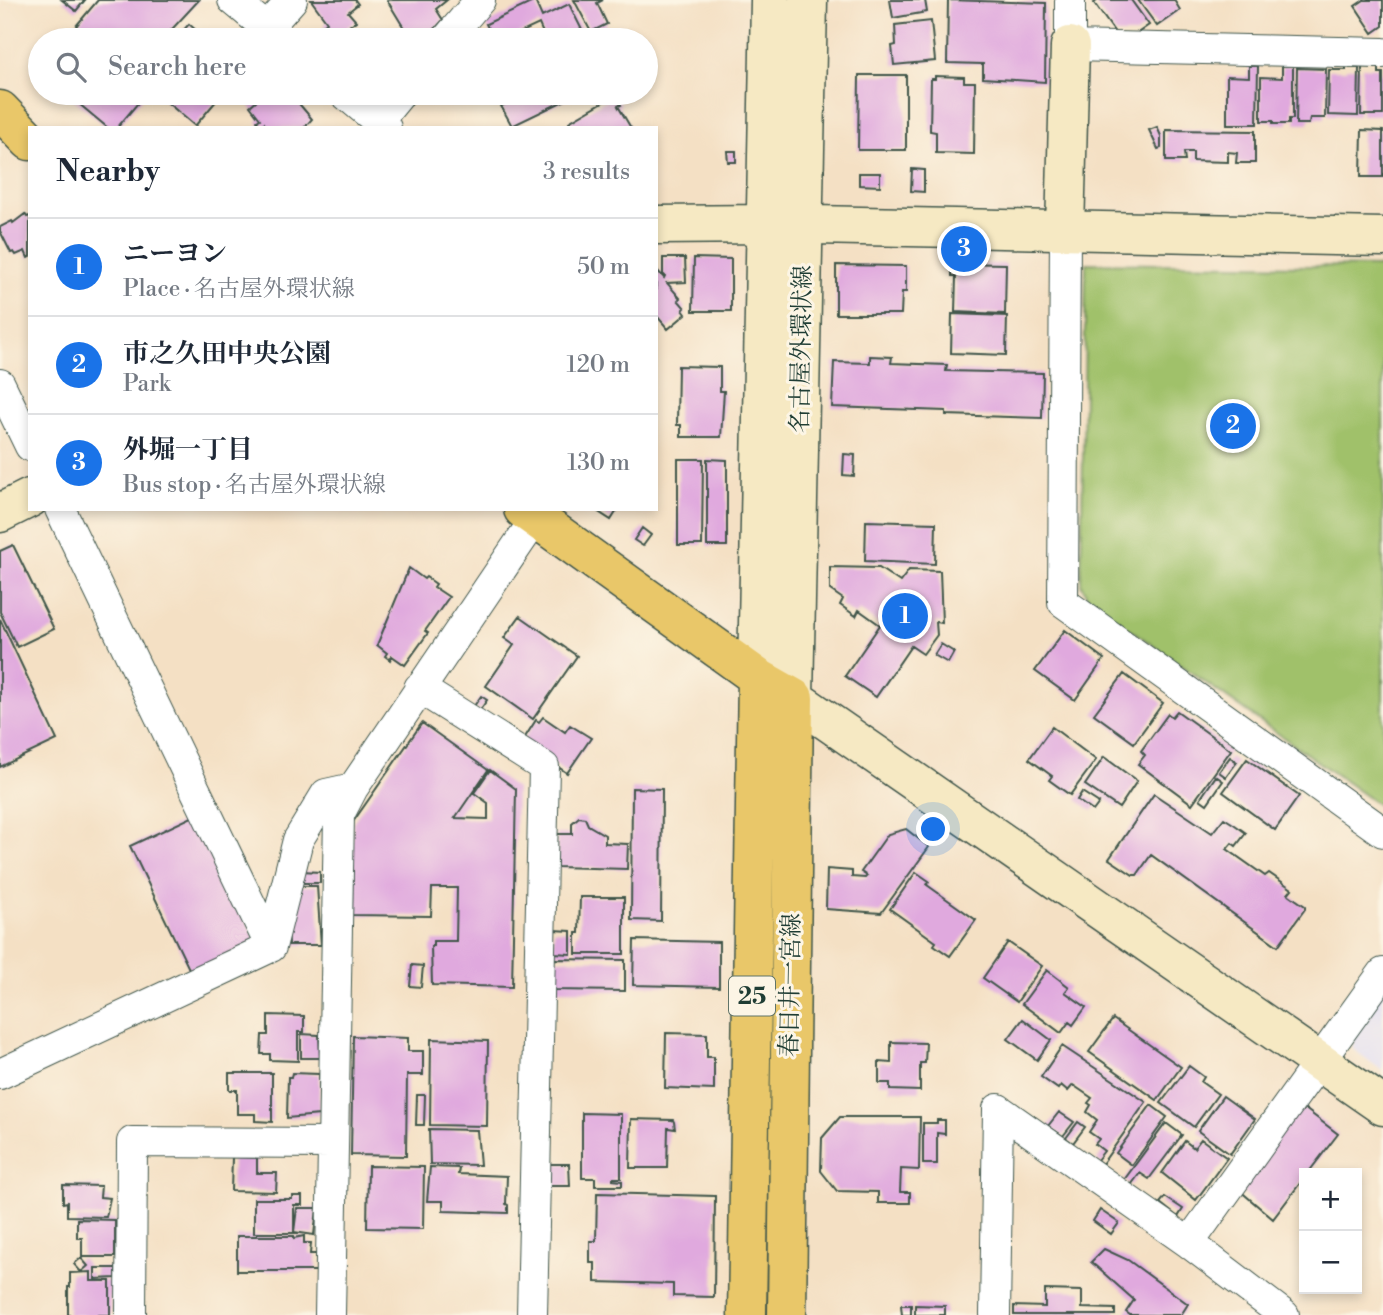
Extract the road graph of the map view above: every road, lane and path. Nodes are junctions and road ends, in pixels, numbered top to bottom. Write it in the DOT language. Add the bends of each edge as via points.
graph roads {
  1 [pos="233,0"];
  2 [pos="292,0"];
  3 [pos="480,0"];
  4 [pos="770,0"];
  5 [pos="808,0"];
  6 [pos="1070,0"];
  7 [pos="267,28"];
  8 [pos="277,28"];
  9 [pos="456,28"];
  10 [pos="1069,47"];
  11 [pos="1383,53"];
  12 [pos="359,105"];
  13 [pos="394,105"];
  14 [pos="0,110"];
  15 [pos="382,124"];
  16 [pos="28,139"];
  17 [pos="658,225"];
  18 [pos="785,225"];
  19 [pos="1065,230"];
  20 [pos="1383,237"];
  21 [pos="0,384"];
  22 [pos="28,442"];
  23 [pos="28,499"];
  24 [pos="61,511"];
  25 [pos="0,513"];
  26 [pos="530,513"];
  27 [pos="757,677"];
  28 [pos="419,688"];
  29 [pos="794,698"];
  30 [pos="353,788"];
  31 [pos="1383,832"];
  32 [pos="271,947"];
  33 [pos="1383,973"];
  34 [pos="1320,1061"];
  35 [pos="0,1074"];
  36 [pos="1383,1106"];
  37 [pos="331,1143"];
  38 [pos="1189,1243"];
  39 [pos="131,1315"];
  40 [pos="330,1315"];
  41 [pos="532,1315"];
  42 [pos="747,1315"];
  43 [pos="787,1315"];
  44 [pos="995,1315"];
  45 [pos="1284,1315"];
  1 -- 7 [label="street"];
  2 -- 8 [label="street"];
  3 -- 9 [label="street"];
  4 -- 18 [label="street, 名古屋外環状線"];
  5 -- 18 [label="street, 名古屋外環状線"];
  6 -- 10 [label="street"];
  10 -- 11 [label="street"];
  10 -- 19 [label="street"];
  12 -- 15 [label="street"];
  13 -- 15 [label="street"];
  14 -- 16 [label="main road"];
  17 -- 18 [label="street"];
  18 -- 19 [label="street"];
  18 -- 27 [label="street, 名古屋外環状線"];
  18 -- 29 [label="street, 名古屋外環状線"];
  19 -- 20 [label="street"];
  19 -- 31 [label="street" via="1063,602"];
  21 -- 22 [label="street"];
  23 -- 25 [label="street"];
  24 -- 32 [label="street"];
  26 -- 27 [label="main road"];
  26 -- 28 [label="street"];
  27 -- 29 [label="main road"];
  27 -- 42 [label="main road, 春日井一宮線 / 25"];
  28 -- 30 [label="street"];
  28 -- 41 [label="street" via="544,767"];
  29 -- 34 [label="street"];
  29 -- 43 [label="main road, 春日井一宮線 / 25"];
  30 -- 32 [label="street" via="326,794 298,841"];
  30 -- 37 [label="street" via="339,815"];
  32 -- 35 [label="street"];
  33 -- 34 [label="street"];
  34 -- 36 [label="street"];
  34 -- 38 [label="street"];
  37 -- 39 [label="street" via="132,1142"];
  37 -- 40 [label="street"];
  38 -- 44 [label="street" via="998,1109"];
  38 -- 45 [label="street"];
}
